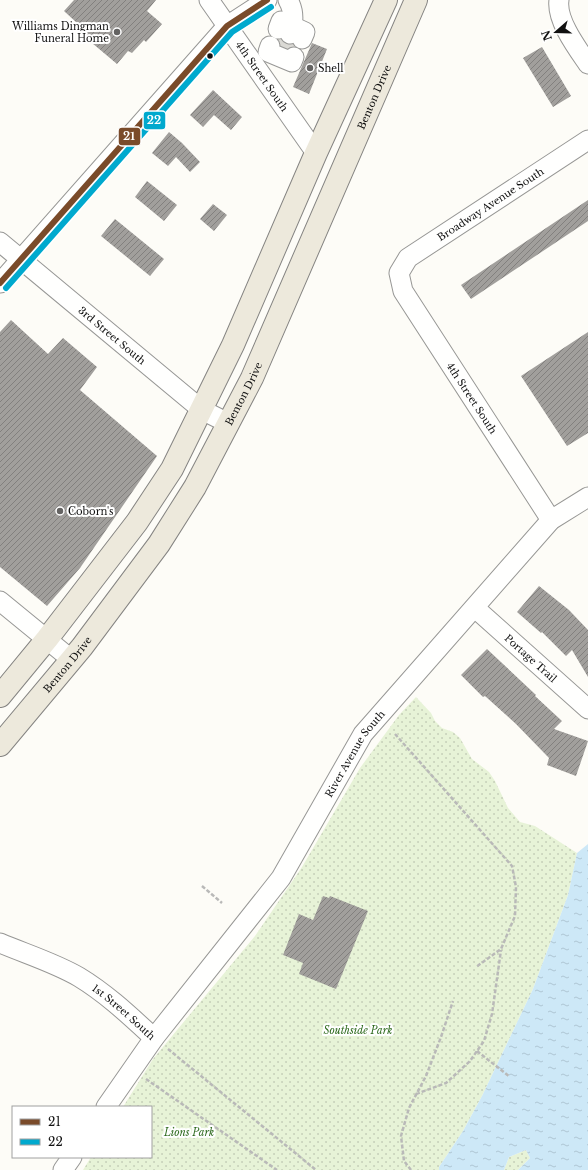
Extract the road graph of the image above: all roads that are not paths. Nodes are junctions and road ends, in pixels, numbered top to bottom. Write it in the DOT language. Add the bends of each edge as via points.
graph roads {
  1 [pos="209,0"];
  2 [pos="267,0"];
  3 [pos="288,0"];
  4 [pos="386,0"];
  5 [pos="416,0"];
  6 [pos="559,0"];
  7 [pos="227,26"];
  8 [pos="291,32"];
  9 [pos="282,53"];
  10 [pos="588,64"];
  11 [pos="263,76"];
  12 [pos="588,140"];
  13 [pos="316,153"];
  14 [pos="0,242"];
  15 [pos="20,259"];
  16 [pos="399,273"];
  17 [pos="0,283"];
  18 [pos="202,410"];
  19 [pos="228,423"];
  20 [pos="588,497"];
  21 [pos="551,520"];
  22 [pos="0,601"];
  23 [pos="475,608"];
  24 [pos="47,639"];
  25 [pos="72,660"];
  26 [pos="0,696"];
  27 [pos="588,708"];
  28 [pos="0,745"];
  29 [pos="0,943"];
  30 [pos="0,956"];
  31 [pos="154,1038"];
  32 [pos="107,1106"];
  33 [pos="71,1158"];
  34 [pos="63,1170"];
  1 -- 7 [label="street, 4th Street South"];
  2 -- 7 [label="street"];
  3 -- 8 [label="street" via="293,7"];
  4 -- 13 [label="main road"];
  5 -- 19 [label="main road, Benton Drive" via="268,343"];
  6 -- 10 [label="street" via="558,8 568,33"];
  7 -- 11 [label="street, 4th Street South"];
  7 -- 15 [label="street"];
  9 -- 11 [label="street" via="274,68"];
  11 -- 13 [label="street, 4th Street South"];
  12 -- 16 [label="street, Broadway Avenue South" via="408,258"];
  13 -- 18 [label="main road"];
  14 -- 15 [label="street, 3rd Street South"];
  15 -- 17 [label="street"];
  15 -- 18 [label="street, 3rd Street South"];
  16 -- 21 [label="street, 4th Street South" via="403,291"];
  18 -- 19 [label="street, 3rd Street South"];
  18 -- 24 [label="main road" via="172,469 137,522"];
  19 -- 25 [label="main road, Benton Drive" via="195,487 159,544"];
  20 -- 21 [label="street, River Avenue South"];
  21 -- 23 [label="street, River Avenue South"];
  22 -- 24 [label="street"];
  23 -- 27 [label="street, Portage Trail"];
  23 -- 31 [label="street, River Avenue South" via="363,734 281,878"];
  24 -- 25 [label="street"];
  24 -- 26 [label="main road"];
  25 -- 28 [label="main road, Benton Drive"];
  29 -- 31 [label="street, 1st Street South" via="78,976 123,1009"];
  30 -- 31 [label="street, 1st Street South" via="68,985 116,1019"];
  31 -- 32 [label="street, River Avenue South"];
  33 -- 34 [label="street"];
}
